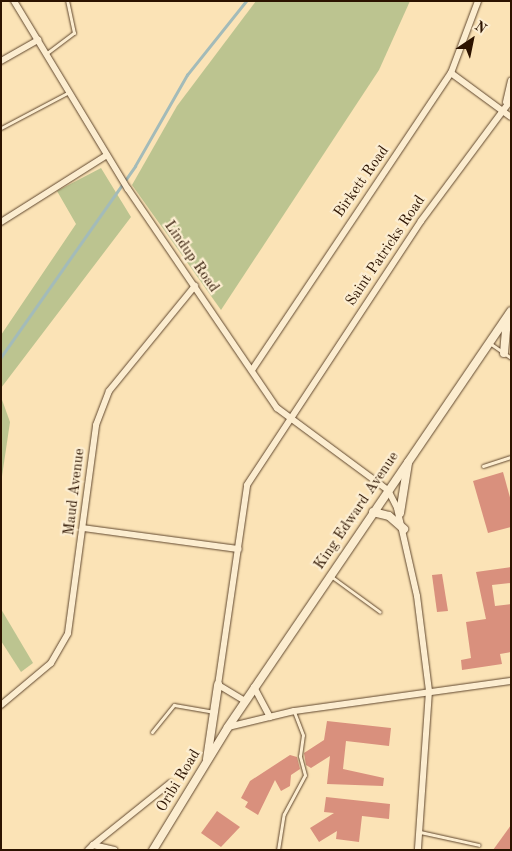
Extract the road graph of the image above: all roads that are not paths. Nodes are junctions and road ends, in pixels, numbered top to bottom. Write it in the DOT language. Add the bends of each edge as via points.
graph roads {
  1 [pos="14,1"];
  2 [pos="67,1"];
  3 [pos="478,1"];
  4 [pos="38,40"];
  5 [pos="46,53"];
  6 [pos="1,61"];
  7 [pos="450,73"];
  8 [pos="511,81"];
  9 [pos="70,92"];
  10 [pos="509,101"];
  11 [pos="502,110"];
  12 [pos="511,117"];
  13 [pos="1,128"];
  14 [pos="107,156"];
  15 [pos="1,222"];
  16 [pos="196,286"];
  17 [pos="510,312"];
  18 [pos="489,342"];
  19 [pos="507,356"];
  20 [pos="252,370"];
  21 [pos="288,420"];
  22 [pos="511,457"];
  23 [pos="409,459"];
  24 [pos="483,466"];
  25 [pos="388,490"];
  26 [pos="373,512"];
  27 [pos="400,513"];
  28 [pos="83,528"];
  29 [pos="404,528"];
  30 [pos="239,549"];
  31 [pos="330,575"];
  32 [pos="380,612"];
  33 [pos="511,681"];
  34 [pos="218,685"];
  35 [pos="254,687"];
  36 [pos="429,691"];
  37 [pos="245,701"];
  38 [pos="1,705"];
  39 [pos="214,712"];
  40 [pos="294,712"];
  41 [pos="270,717"];
  42 [pos="228,726"];
  43 [pos="152,732"];
  44 [pos="206,763"];
  45 [pos="170,783"];
  46 [pos="420,832"];
  47 [pos="479,845"];
  48 [pos="91,848"];
  49 [pos="114,850"];
  50 [pos="153,850"];
  51 [pos="278,850"];
  52 [pos="418,850"];
  1 -- 4 [label="street, Lindup Road"];
  2 -- 5 [label="lane" via="74,32"];
  3 -- 7 [label="street, Birkett Road"];
  4 -- 5 [label="street, Lindup Road"];
  4 -- 6 [label="street"];
  5 -- 9 [label="street, Lindup Road"];
  7 -- 11 [label="street"];
  7 -- 20 [label="street, Birkett Road"];
  8 -- 10 [label="street, Saint Patricks Road"];
  9 -- 13 [label="lane"];
  9 -- 14 [label="street, Lindup Road"];
  10 -- 11 [label="street, Saint Patricks Road"];
  11 -- 12 [label="street"];
  11 -- 21 [label="street, Saint Patricks Road" via="421,221"];
  14 -- 15 [label="street"];
  14 -- 16 [label="street, Lindup Road"];
  16 -- 20 [label="street, Lindup Road"];
  16 -- 28 [label="street, Maud Avenue" via="109,391 96,426"];
  17 -- 18 [label="street, King Edward Avenue"];
  17 -- 19 [label="street"];
  18 -- 19 [label="lane"];
  18 -- 23 [label="street, King Edward Avenue"];
  20 -- 21 [label="street, Lindup Road"];
  21 -- 25 [label="street, Lindup Road"];
  21 -- 30 [label="street, Saint Patricks Road" via="247,485"];
  22 -- 24 [label="lane"];
  23 -- 25 [label="street, King Edward Avenue"];
  23 -- 27 [label="street"];
  25 -- 26 [label="street, King Edward Avenue"];
  25 -- 27 [label="street"];
  26 -- 29 [label="street" via="393,518"];
  26 -- 31 [label="street, King Edward Avenue"];
  27 -- 29 [label="street"];
  28 -- 30 [label="street"];
  28 -- 38 [label="street, Maud Avenue" via="73,613 63,646 51,663"];
  29 -- 36 [label="street"];
  30 -- 34 [label="street, Saint Patricks Road"];
  31 -- 32 [label="lane"];
  31 -- 35 [label="street, King Edward Avenue"];
  33 -- 36 [label="street"];
  34 -- 37 [label="street"];
  34 -- 39 [label="street"];
  35 -- 37 [label="street, King Edward Avenue"];
  35 -- 41 [label="street"];
  36 -- 40 [label="street"];
  36 -- 46 [label="street"];
  37 -- 42 [label="street, King Edward Avenue"];
  39 -- 43 [label="lane" via="174,705"];
  39 -- 44 [label="street"];
  40 -- 41 [label="street"];
  40 -- 51 [label="lane" via="303,735 300,756 305,775 284,814"];
  41 -- 42 [label="street"];
  42 -- 44 [label="street, Oribi Road"];
  44 -- 50 [label="street, Oribi Road"];
  45 -- 48 [label="street"];
  46 -- 47 [label="lane"];
  46 -- 52 [label="street"];
  48 -- 49 [label="street"];
}
